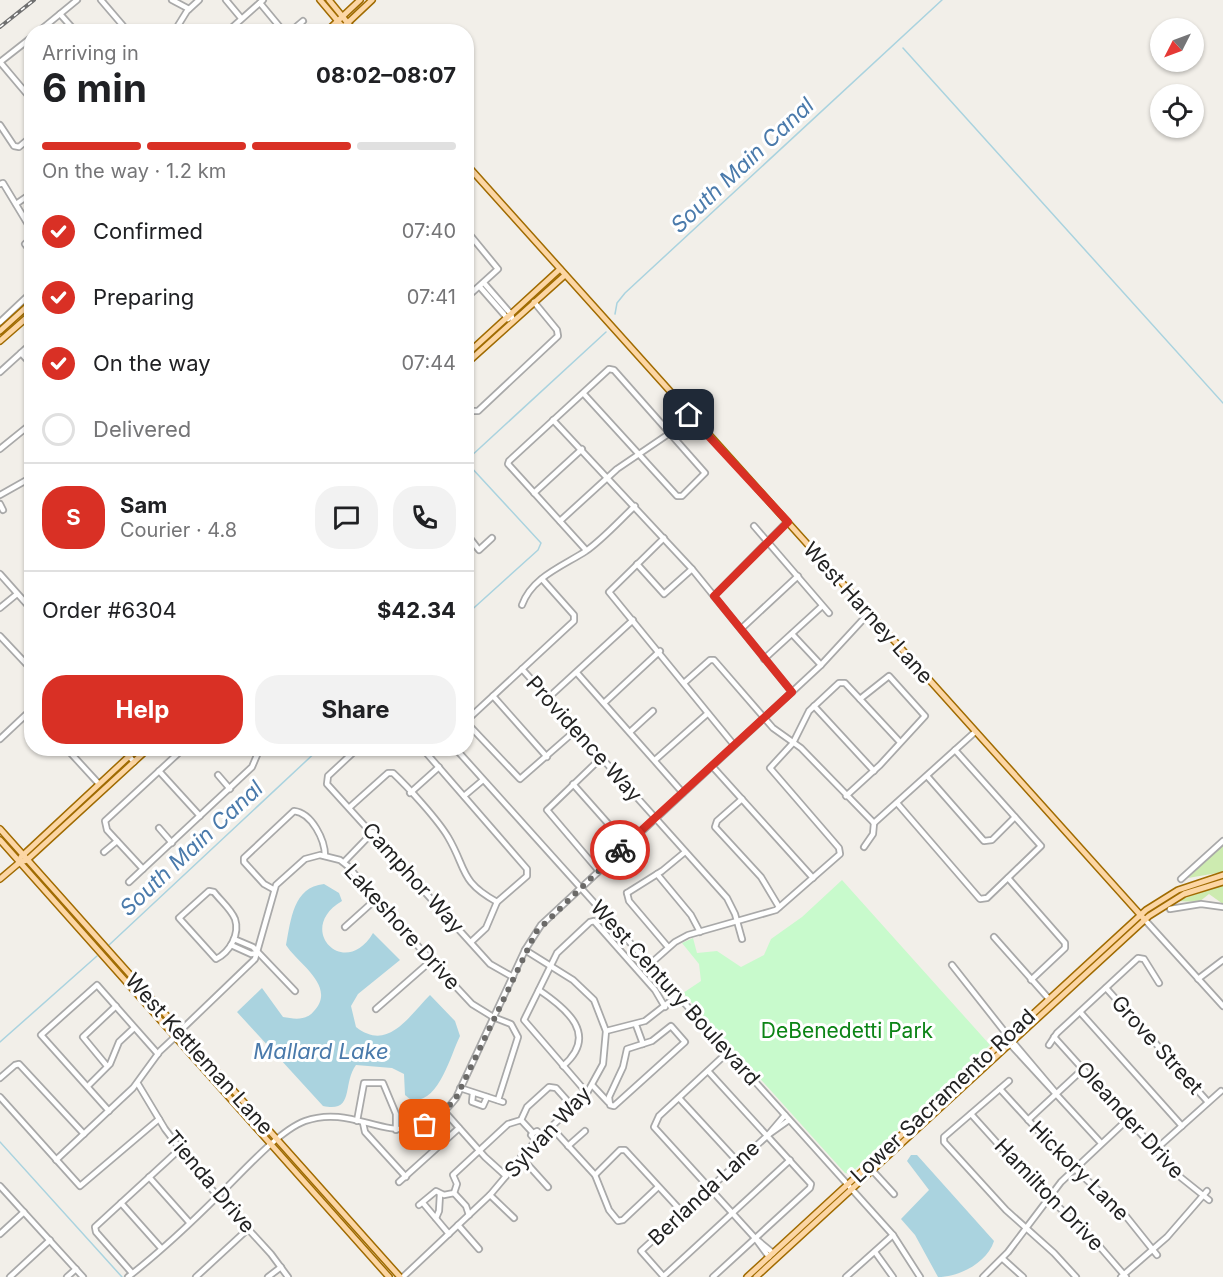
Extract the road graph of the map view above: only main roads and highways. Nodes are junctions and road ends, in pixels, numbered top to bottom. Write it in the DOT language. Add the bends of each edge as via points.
graph roads {
  1 [pos="320,0"];
  2 [pos="329,0"];
  3 [pos="360,0"];
  4 [pos="372,0"];
  5 [pos="340,19"];
  6 [pos="335,24"];
  7 [pos="342,24"];
  8 [pos="348,24"];
  9 [pos="474,173"];
  10 [pos="560,269"];
  11 [pos="565,275"];
  12 [pos="24,309"];
  13 [pos="24,320"];
  14 [pos="0,331"];
  15 [pos="0,341"];
  16 [pos="474,348"];
  17 [pos="474,357"];
  18 [pos="129,756"];
  19 [pos="140,756"];
  20 [pos="0,829"];
  21 [pos="0,840"];
  22 [pos="22,854"];
  23 [pos="27,860"];
  24 [pos="20,862"];
  25 [pos="1223,875"];
  26 [pos="0,879"];
  27 [pos="1223,882"];
  28 [pos="1143,917"];
  29 [pos="1049,999"];
  30 [pos="1029,1026"];
  31 [pos="177,1034"];
  32 [pos="1010,1040"];
  33 [pos="274,1143"];
  34 [pos="848,1188"];
  35 [pos="389,1277"];
  36 [pos="402,1277"];
  37 [pos="747,1277"];
  38 [pos="756,1277"];
  1 -- 5 [label="main road"];
  2 -- 5 [label="main road"];
  3 -- 5 [label="main road"];
  4 -- 8 [label="main road"];
  5 -- 6 [label="main road"];
  5 -- 7 [label="main road"];
  9 -- 10 [label="main road, West Harney Lane"];
  10 -- 11 [label="main road, West Harney Lane"];
  10 -- 16 [label="main road"];
  11 -- 17 [label="main road"];
  11 -- 28 [label="main road, West Harney Lane"];
  12 -- 14 [label="main road"];
  13 -- 15 [label="main road"];
  18 -- 22 [label="main road"];
  19 -- 23 [label="main road"];
  20 -- 22 [label="main road, West Kettleman Lane"];
  21 -- 24 [label="main road, West Kettleman Lane"];
  22 -- 23 [label="main road, West Kettleman Lane"];
  22 -- 24 [label="main road"];
  23 -- 24 [label="main road"];
  23 -- 31 [label="main road, West Kettleman Lane"];
  24 -- 26 [label="main road"];
  24 -- 31 [label="main road, West Kettleman Lane" via="146,1005"];
  25 -- 28 [label="main road" via="1178,890"];
  27 -- 28 [label="main road" via="1184,894"];
  28 -- 29 [label="main road, Lower Sacramento Road"];
  28 -- 30 [label="main road, Lower Sacramento Road"];
  29 -- 30 [label="main road"];
  29 -- 32 [label="main road, Lower Sacramento Road"];
  30 -- 32 [label="main road, Lower Sacramento Road"];
  31 -- 33 [label="main road, West Kettleman Lane"];
  31 -- 33 [label="main road, West Kettleman Lane" via="209,1065"];
  32 -- 34 [label="main road, Lower Sacramento Road"];
  32 -- 34 [label="main road, Lower Sacramento Road"];
  33 -- 35 [label="main road, West Kettleman Lane"];
  33 -- 36 [label="main road, West Kettleman Lane"];
  34 -- 37 [label="main road, Lower Sacramento Road"];
  34 -- 38 [label="main road, Lower Sacramento Road"];
}
